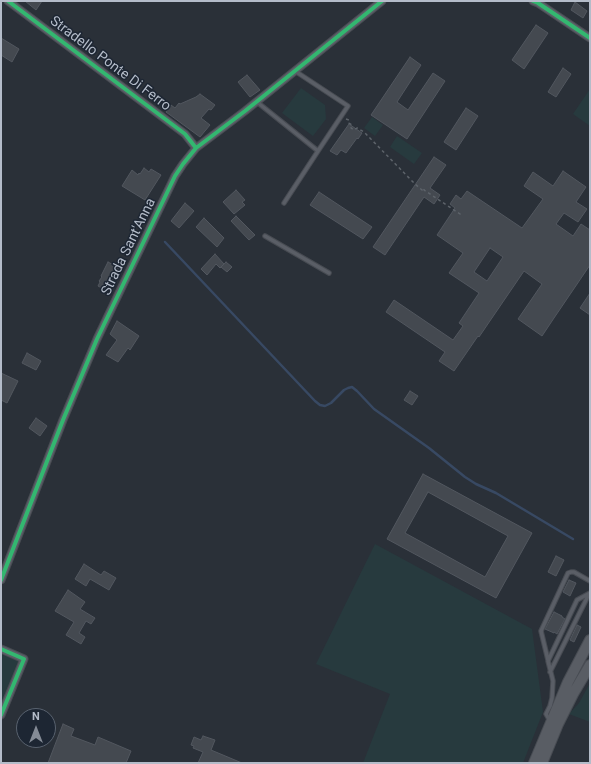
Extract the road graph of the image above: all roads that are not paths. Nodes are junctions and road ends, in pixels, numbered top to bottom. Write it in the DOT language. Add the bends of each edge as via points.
graph roads {
  1 [pos="8,1"];
  2 [pos="382,1"];
  3 [pos="533,1"];
  4 [pos="590,38"];
  5 [pos="295,71"];
  6 [pos="257,102"];
  7 [pos="196,148"];
  8 [pos="318,151"];
  9 [pos="284,203"];
  10 [pos="265,236"];
  11 [pos="329,273"];
  12 [pos="1,580"];
  13 [pos="590,581"];
  14 [pos="590,593"];
  15 [pos="590,640"];
  16 [pos="1,649"];
  17 [pos="548,661"];
  18 [pos="590,665"];
  19 [pos="550,672"];
  20 [pos="1,715"];
  21 [pos="550,723"];
  22 [pos="534,763"];
  23 [pos="542,763"];
  1 -- 7 [label="street, Stradello Ponte Di Ferro" via="185,134"];
  2 -- 5 [label="street, Strada Sant'Anna"];
  3 -- 4 [label="street"];
  5 -- 6 [label="street, Strada Sant'Anna"];
  5 -- 8 [label="lane" via="348,106"];
  6 -- 7 [label="street, Strada Sant'Anna"];
  6 -- 8 [label="lane"];
  7 -- 12 [label="street, Strada Sant'Anna" via="176,176 97,339"];
  8 -- 9 [label="lane"];
  10 -- 11 [label="lane"];
  13 -- 17 [label="lane" via="574,572 568,574 541,631"];
  14 -- 17 [label="lane" via="577,600"];
  14 -- 19 [label="lane"];
  15 -- 21 [label="main road"];
  16 -- 20 [label="street" via="24,659"];
  17 -- 19 [label="lane"];
  18 -- 23 [label="main road" via="572,694"];
  19 -- 21 [label="lane" via="552,698 546,714"];
  21 -- 22 [label="main road"];
}
